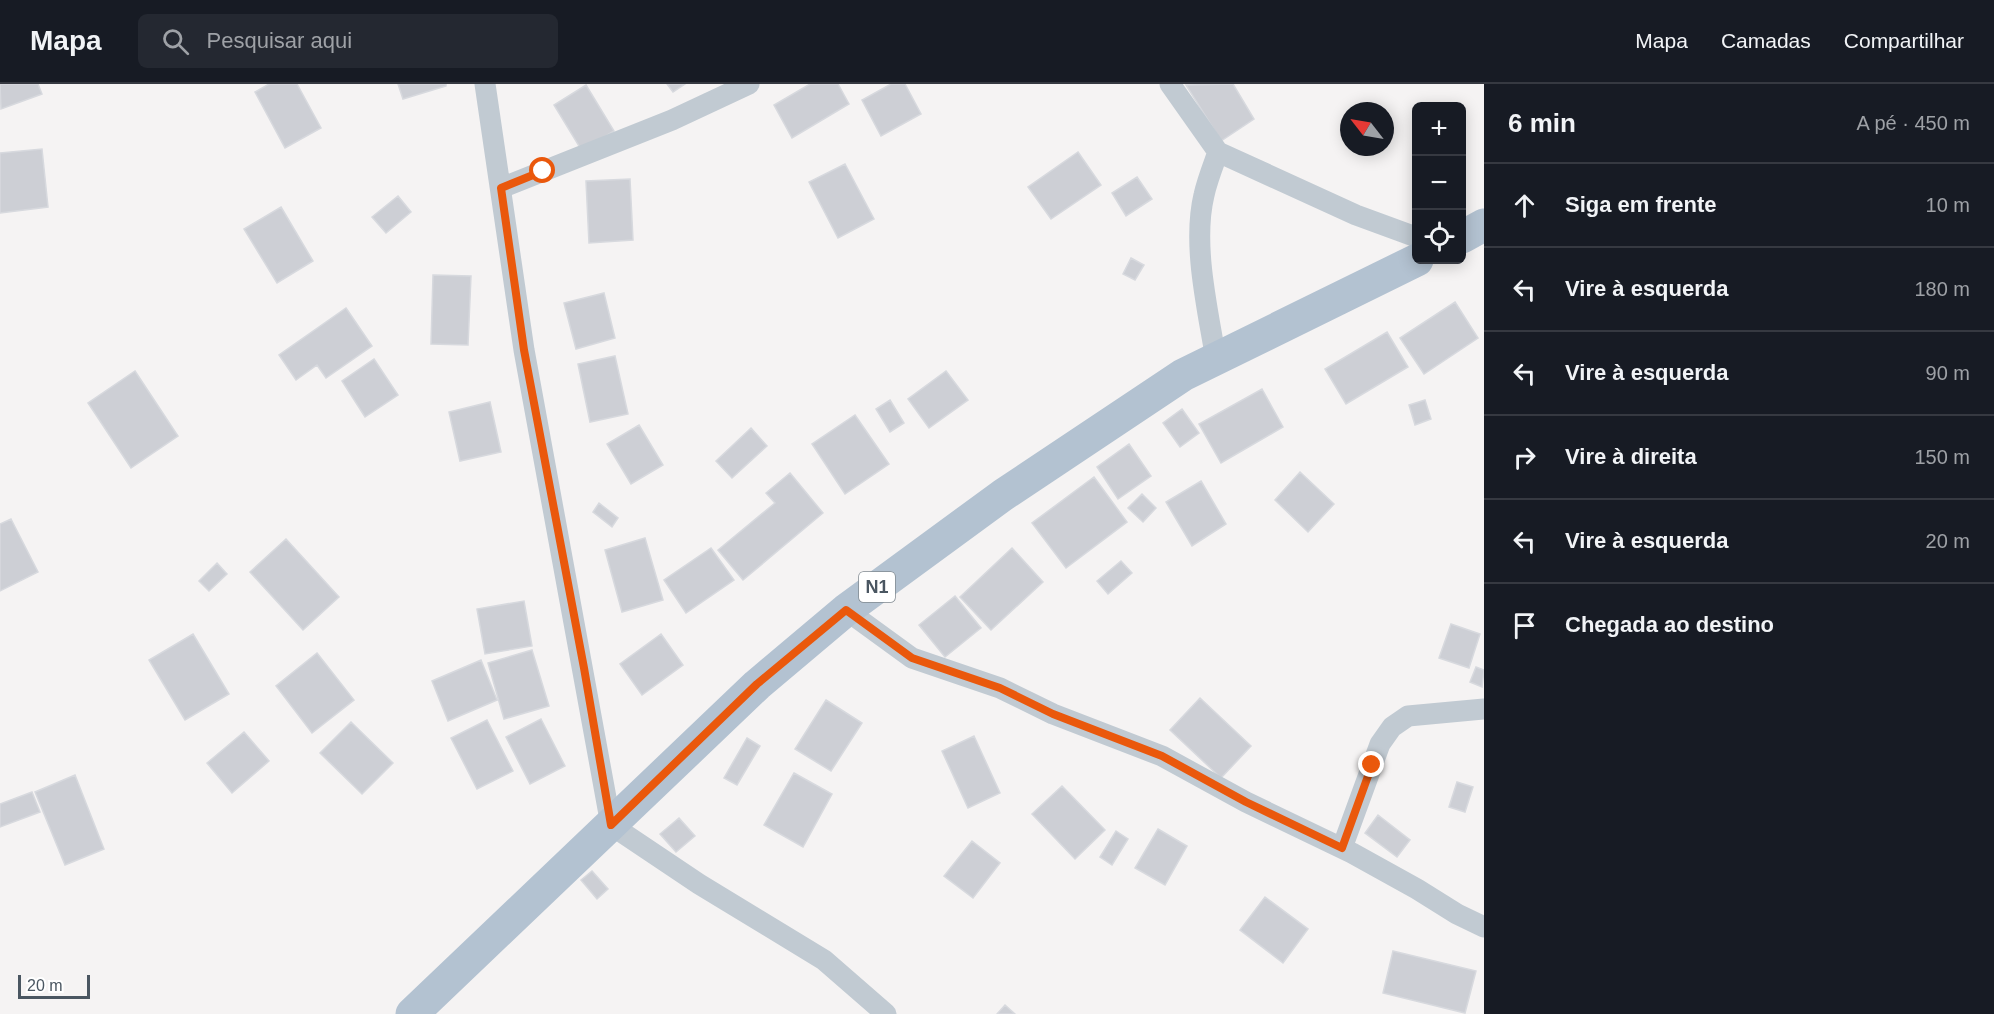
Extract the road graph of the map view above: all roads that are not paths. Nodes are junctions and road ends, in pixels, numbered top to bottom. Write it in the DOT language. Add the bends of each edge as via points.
graph roads {
  1 [pos="485,84"];
  2 [pos="749,84"];
  3 [pos="1170,84"];
  4 [pos="1218,152"];
  5 [pos="501,188"];
  6 [pos="1484,225"];
  7 [pos="1466,234"];
  8 [pos="1412,236"];
  9 [pos="1412,262"];
  10 [pos="1216,360"];
  11 [pos="846,610"];
  12 [pos="1484,709"];
  13 [pos="611,825"];
  14 [pos="1342,848"];
  15 [pos="1484,927"];
  16 [pos="412,1014"];
  17 [pos="886,1014"];
  1 -- 5 [label="street"];
  2 -- 5 [label="street" via="672,120"];
  3 -- 4 [label="street"];
  4 -- 8 [label="street" via="1356,215"];
  4 -- 10 [label="street" via="1203,197 1201,233 1201,267"];
  5 -- 13 [label="street" via="524,350"];
  6 -- 7 [label="main road"];
  9 -- 10 [label="main road, N1"];
  10 -- 11 [label="main road, N1" via="1183,375 1003,495"];
  11 -- 13 [label="main road, N1" via="757,684"];
  11 -- 14 [label="street" via="912,658 1000,688 1053,714 1162,756"];
  12 -- 14 [label="street" via="1408,716 1392,727 1380,744"];
  13 -- 16 [label="main road, N1"];
  13 -- 17 [label="street" via="824,960"];
  14 -- 15 [label="street"];
}
